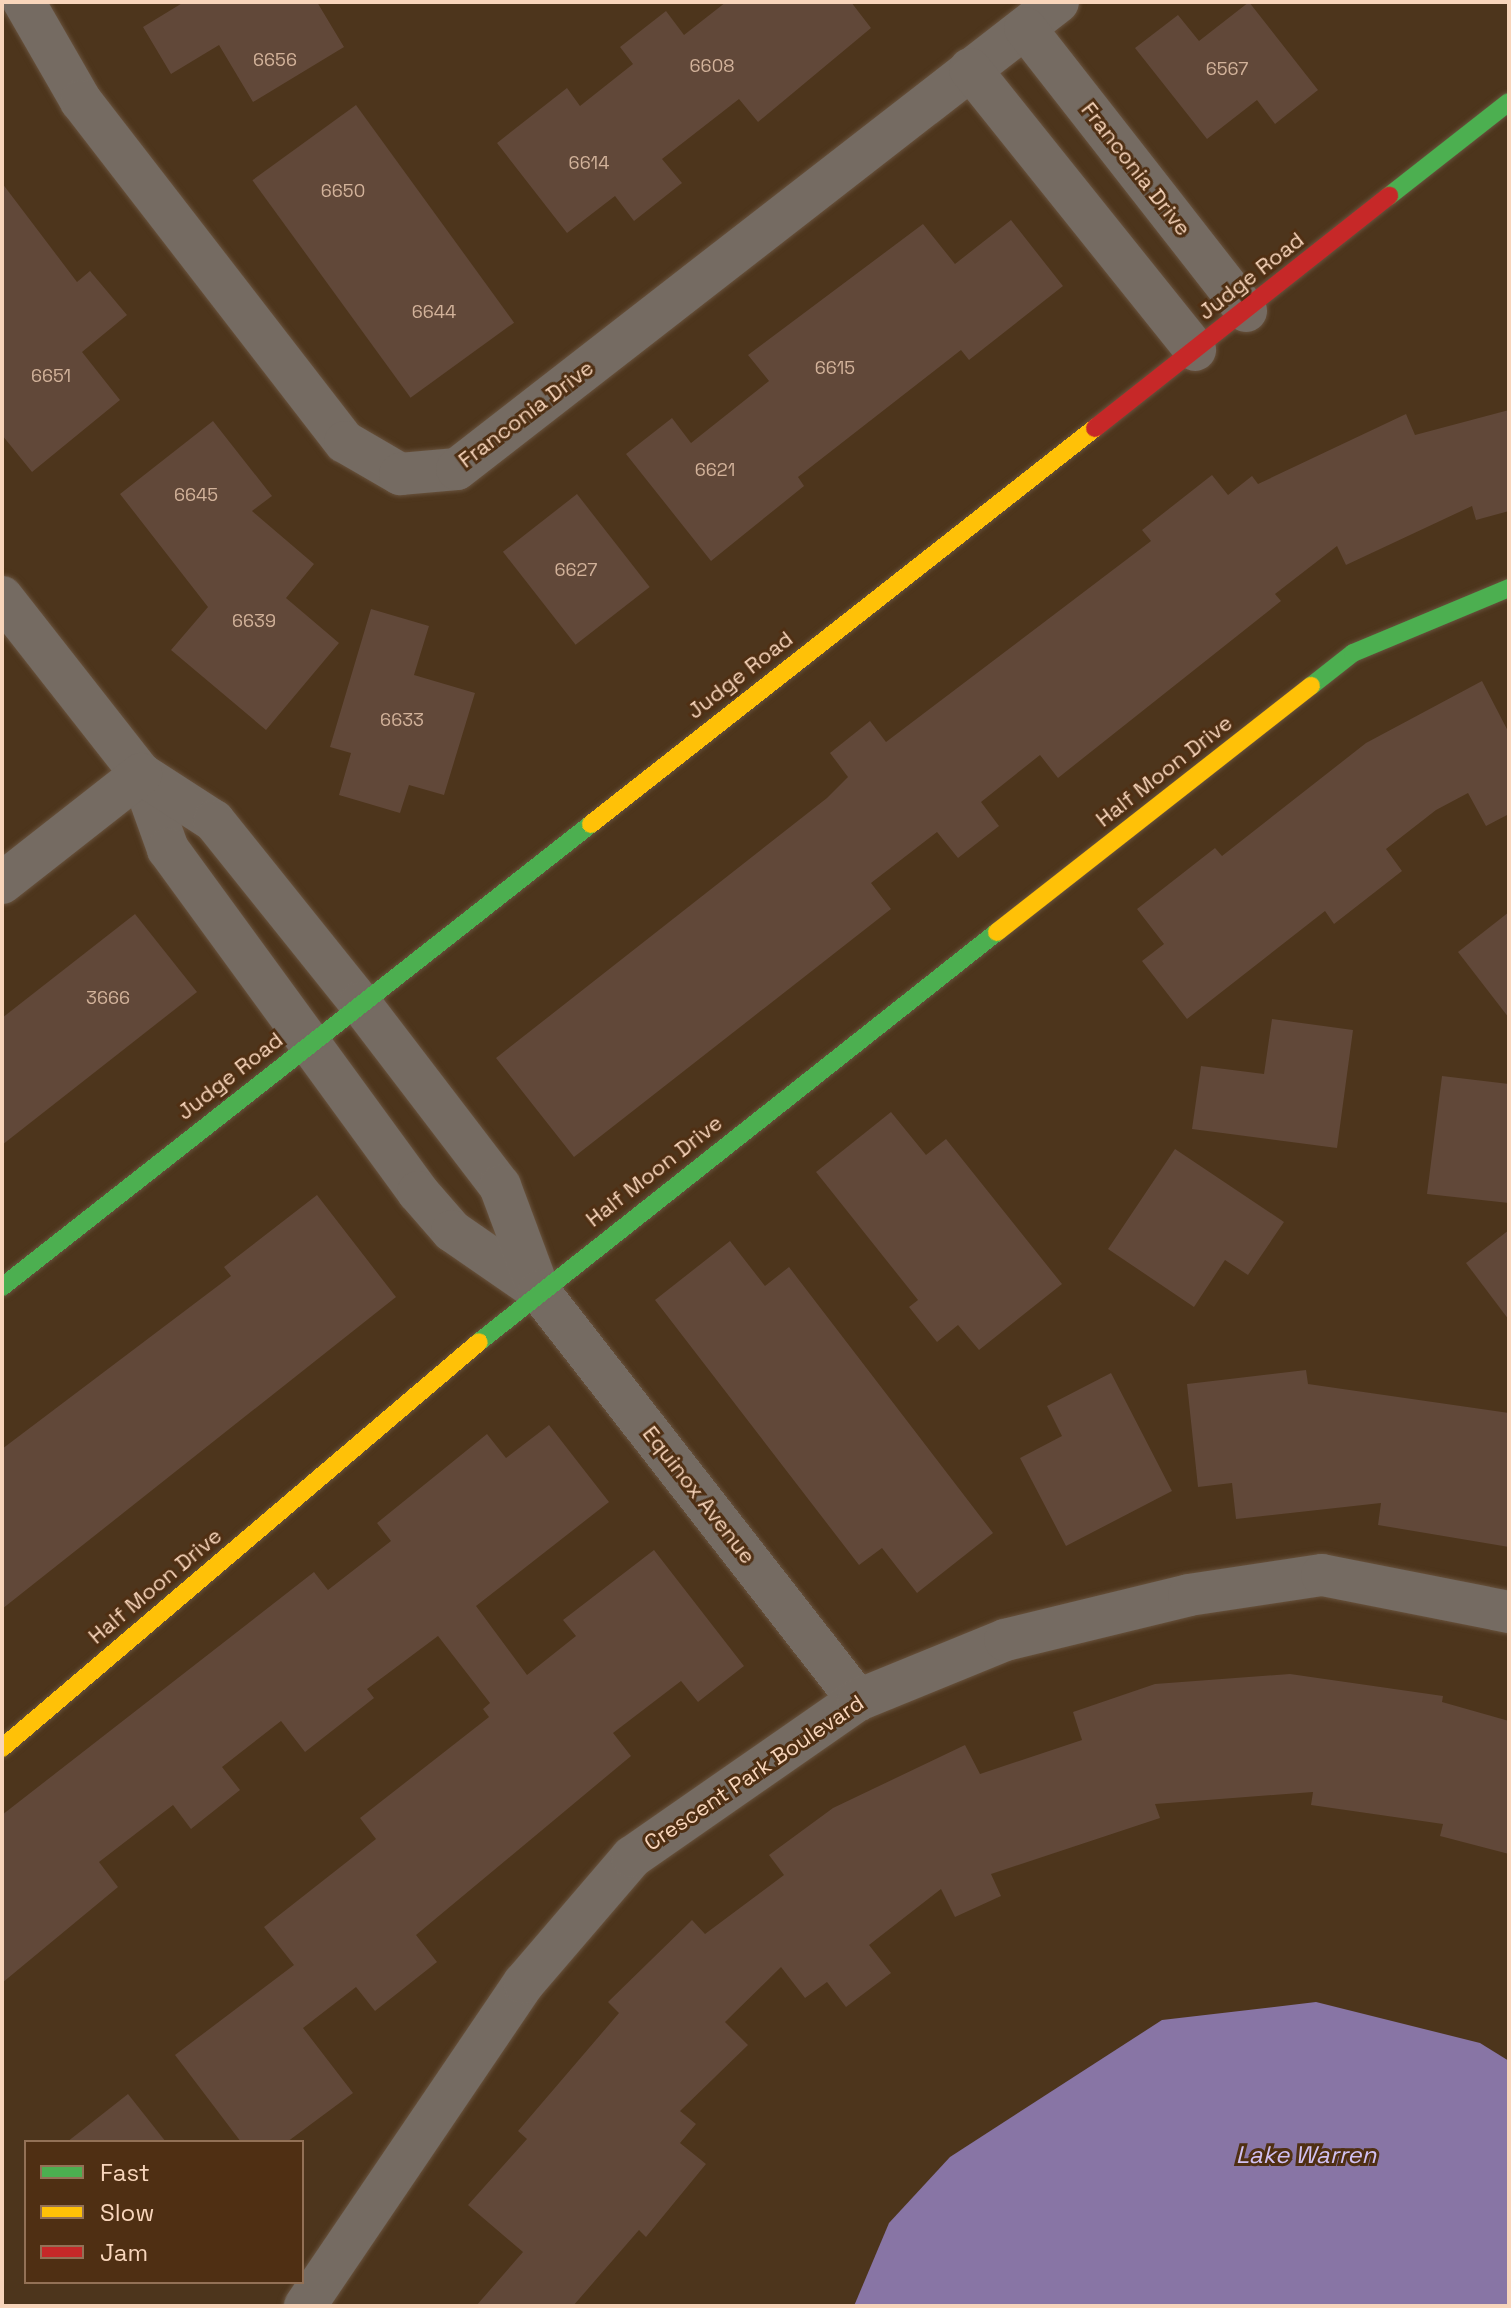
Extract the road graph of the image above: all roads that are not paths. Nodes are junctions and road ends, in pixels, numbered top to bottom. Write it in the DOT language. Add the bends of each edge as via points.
graph roads {
  1 [pos="24,2"];
  2 [pos="1058,2"];
  3 [pos="1025,28"];
  4 [pos="970,69"];
  5 [pos="1509,102"];
  6 [pos="1117,145"];
  7 [pos="1065,188"];
  8 [pos="1246,311"];
  9 [pos="1195,350"];
  10 [pos="1509,588"];
  11 [pos="2,597"];
  12 [pos="141,774"];
  13 [pos="2,883"];
  14 [pos="360,1003"];
  15 [pos="311,1043"];
  16 [pos="473,1150"];
  17 [pos="418,1192"];
  18 [pos="2,1287"];
  19 [pos="539,1291"];
  20 [pos="1509,1612"];
  21 [pos="858,1700"];
  22 [pos="2,1748"];
  23 [pos="305,2306"];
  1 -- 4 [label="street, Franconia Drive" via="81,101 345,442 400,474 457,469"];
  2 -- 3 [label="street, Franconia Drive"];
  3 -- 4 [label="street, Franconia Drive"];
  3 -- 6 [label="street, Franconia Drive"];
  4 -- 7 [label="street"];
  5 -- 8 [label="street, Judge Road"];
  6 -- 7 [label="street"];
  6 -- 8 [label="street, Franconia Drive"];
  7 -- 9 [label="street"];
  8 -- 9 [label="street, Judge Road"];
  9 -- 14 [label="street, Judge Road"];
  10 -- 19 [label="street, Half Moon Drive" via="1353,653"];
  11 -- 12 [label="street"];
  12 -- 13 [label="street"];
  12 -- 14 [label="street, Equinox Avenue" via="214,821"];
  12 -- 15 [label="street, Equinox Avenue" via="168,849"];
  14 -- 15 [label="street, Judge Road"];
  14 -- 16 [label="street, Equinox Avenue"];
  15 -- 17 [label="street, Equinox Avenue"];
  15 -- 18 [label="street, Judge Road"];
  16 -- 17 [label="street"];
  16 -- 19 [label="street, Equinox Avenue" via="500,1186"];
  17 -- 19 [label="street, Equinox Avenue" via="452,1231"];
  19 -- 21 [label="street, Equinox Avenue"];
  19 -- 22 [label="street, Half Moon Drive"];
  20 -- 21 [label="street, Crescent Park Boulevard" via="1322,1575 1189,1595 1005,1640"];
  21 -- 23 [label="street, Crescent Park Boulevard" via="632,1857 524,1983"];
}
